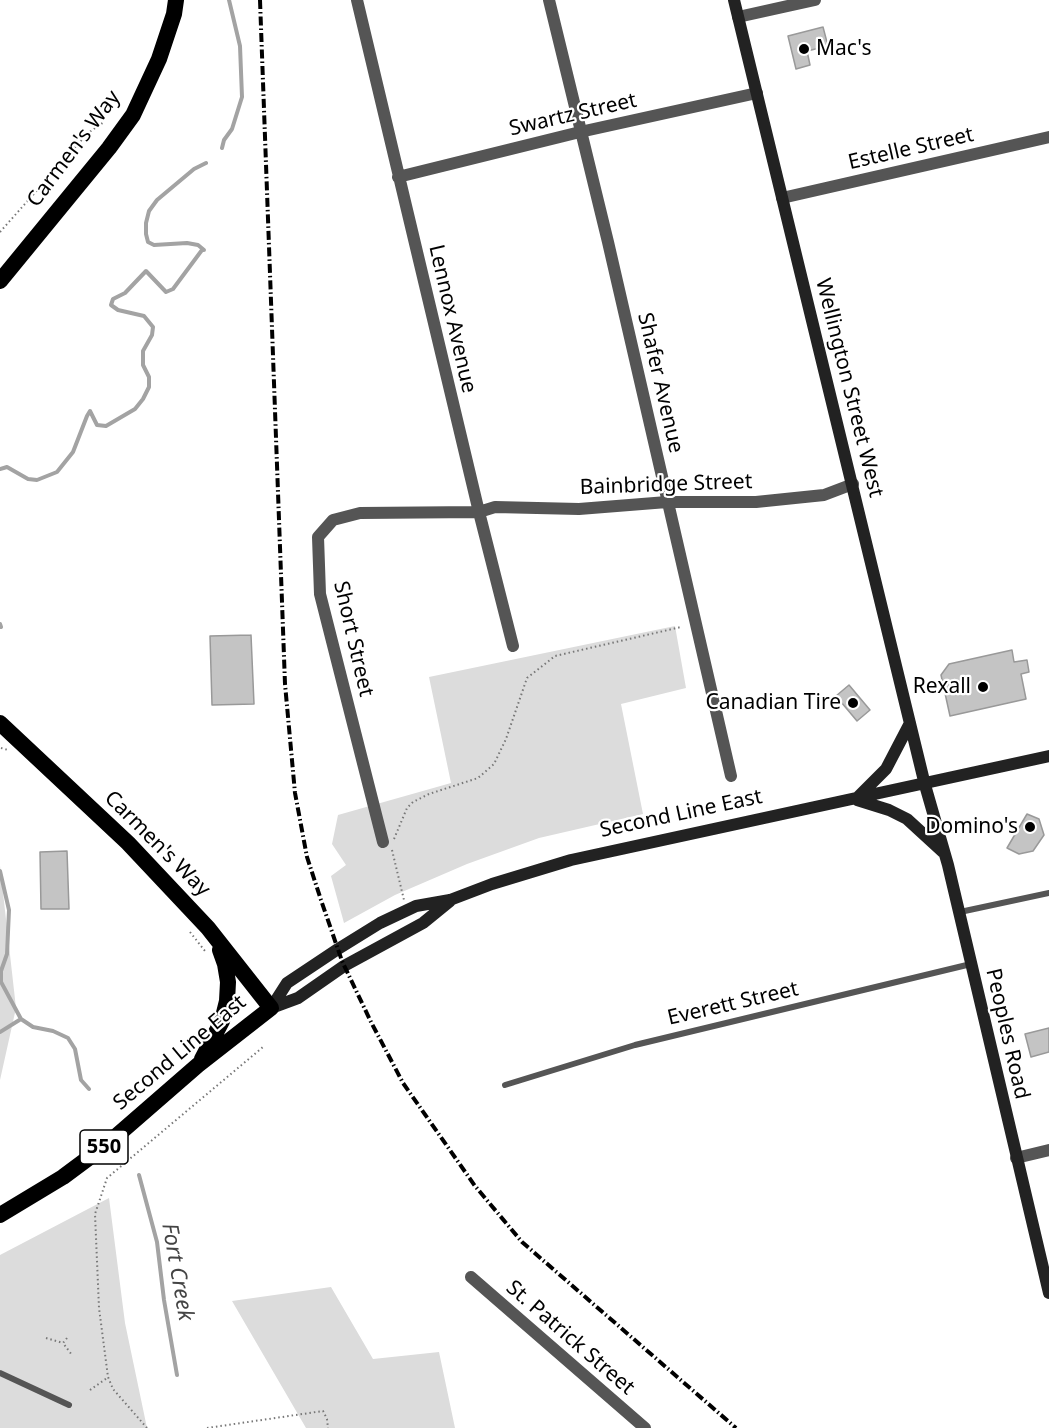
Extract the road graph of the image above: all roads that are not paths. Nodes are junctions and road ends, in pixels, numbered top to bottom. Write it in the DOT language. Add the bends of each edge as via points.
graph roads {
  1 [pos="176,0"];
  2 [pos="357,0"];
  3 [pos="549,0"];
  4 [pos="734,0"];
  5 [pos="815,0"];
  6 [pos="738,17"];
  7 [pos="757,93"];
  8 [pos="580,132"];
  9 [pos="1049,138"];
  10 [pos="398,177"];
  11 [pos="782,198"];
  12 [pos="0,281"];
  13 [pos="853,484"];
  14 [pos="667,502"];
  15 [pos="478,512"];
  16 [pos="513,646"];
  17 [pos="0,723"];
  18 [pos="910,723"];
  19 [pos="1049,756"];
  20 [pos="731,776"];
  21 [pos="925,785"];
  22 [pos="856,799"];
  23 [pos="383,842"];
  24 [pos="944,853"];
  25 [pos="1049,893"];
  26 [pos="450,900"];
  27 [pos="959,912"];
  28 [pos="217,939"];
  29 [pos="971,964"];
  30 [pos="271,1008"];
  31 [pos="198,1065"];
  32 [pos="505,1085"];
  33 [pos="1049,1150"];
  34 [pos="1016,1158"];
  35 [pos="0,1215"];
  36 [pos="471,1277"];
  37 [pos="1049,1293"];
  38 [pos="0,1373"];
  39 [pos="69,1405"];
  40 [pos="645,1428"];
  1 -- 12 [label="highway, Carmen's Way" via="159,59 133,115"];
  2 -- 10 [label="street, Lennox Avenue"];
  3 -- 8 [label="street, Shafer Avenue"];
  4 -- 6 [label="main road, Wellington Street West"];
  5 -- 6 [label="street"];
  6 -- 7 [label="main road, Wellington Street West"];
  7 -- 8 [label="street, Swartz Street"];
  7 -- 11 [label="main road, Wellington Street West"];
  8 -- 10 [label="street, Swartz Street"];
  8 -- 14 [label="street, Shafer Avenue"];
  9 -- 11 [label="street, Estelle Street"];
  10 -- 15 [label="street, Lennox Avenue"];
  11 -- 13 [label="main road, Wellington Street West"];
  13 -- 14 [label="street, Bainbridge Street" via="824,495 756,502"];
  13 -- 18 [label="main road, Wellington Street West"];
  14 -- 15 [label="street, Bainbridge Street" via="579,509 495,507"];
  14 -- 20 [label="street, Shafer Avenue"];
  15 -- 16 [label="street, Lennox Avenue"];
  15 -- 23 [label="street, Short Street" via="360,513 333,520 318,537 320,594"];
  17 -- 28 [label="highway, Carmen's Way" via="128,843"];
  18 -- 21 [label="main road, Wellington Street West"];
  18 -- 22 [label="main road" via="886,769"];
  19 -- 21 [label="main road, 550"];
  21 -- 22 [label="main road, Second Line East / 550"];
  21 -- 24 [label="main road, Peoples Road"];
  22 -- 24 [label="main road" via="907,819"];
  22 -- 26 [label="main road, Second Line East / 550" via="571,860"];
  24 -- 27 [label="main road, Peoples Road"];
  25 -- 27 [label="lane"];
  26 -- 30 [label="main road, Second Line East / 550" via="423,923 344,966 298,998"];
  26 -- 30 [label="main road, Second Line East / 550" via="416,906 380,923 287,983"];
  27 -- 29 [label="main road, Peoples Road"];
  28 -- 30 [label="highway, Carmen's Way"];
  28 -- 31 [label="highway" via="228,982 227,1001 222,1021"];
  29 -- 32 [label="lane, Everett Street" via="634,1045"];
  29 -- 34 [label="main road, Peoples Road"];
  30 -- 31 [label="highway, Second Line East / 550"];
  31 -- 35 [label="highway, Second Line East / 550" via="106,1145 63,1177"];
  33 -- 34 [label="street"];
  34 -- 37 [label="main road, Peoples Road"];
  36 -- 40 [label="street, St. Patrick Street"];
  38 -- 39 [label="lane"];
}
